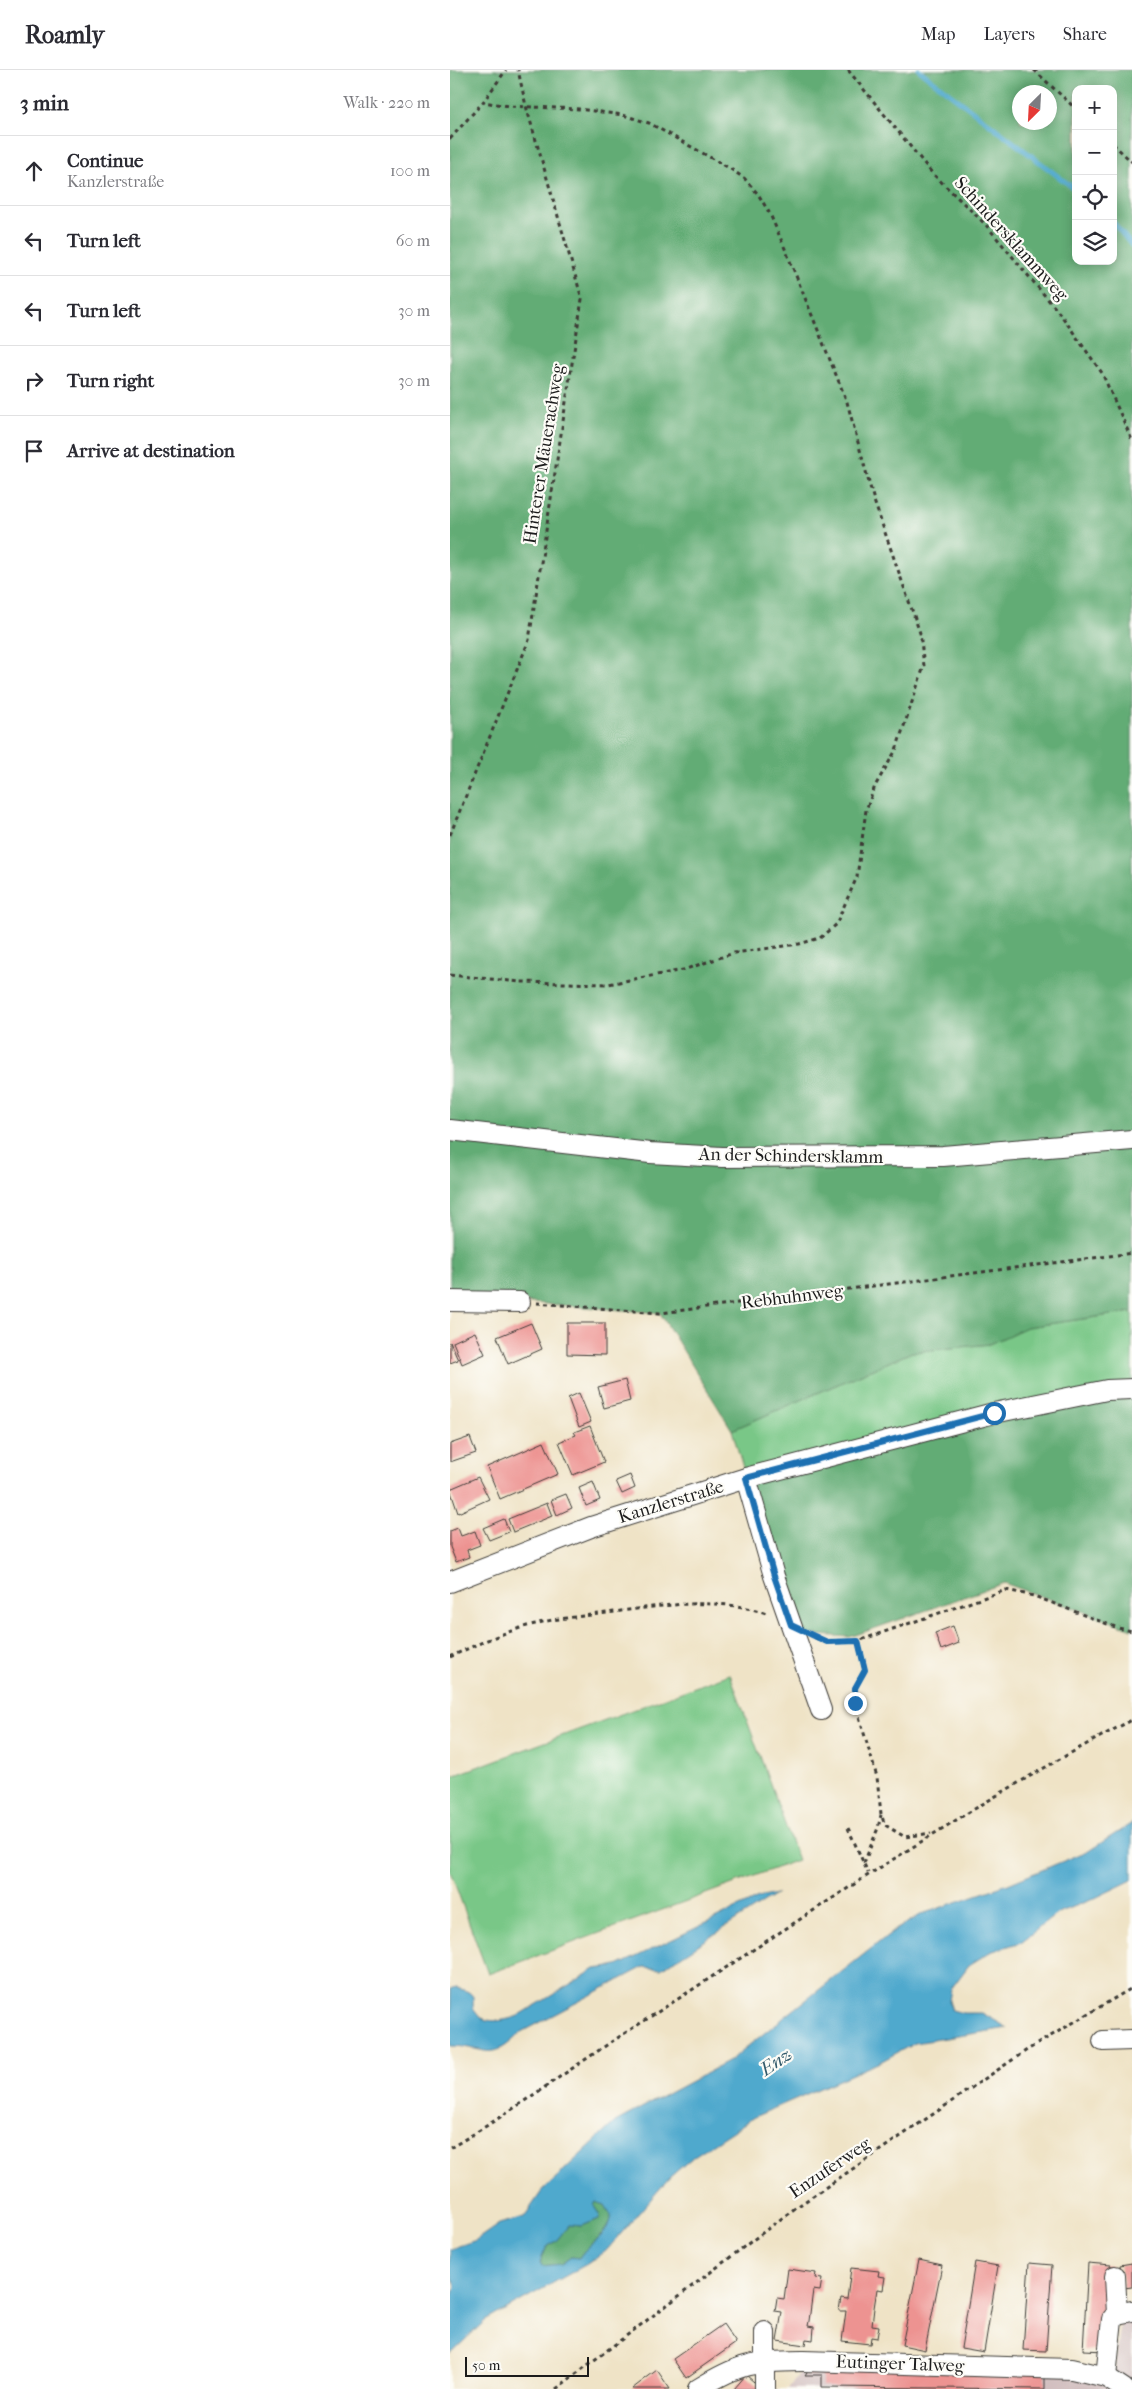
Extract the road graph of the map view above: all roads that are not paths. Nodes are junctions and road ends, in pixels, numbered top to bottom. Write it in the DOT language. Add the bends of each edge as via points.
graph roads {
  1 [pos="450,1130"];
  2 [pos="1132,1140"];
  3 [pos="450,1301"];
  4 [pos="520,1302"];
  5 [pos="1132,1389"];
  6 [pos="746,1478"];
  7 [pos="450,1582"];
  8 [pos="821,1710"];
  9 [pos="1132,2040"];
  10 [pos="1103,2041"];
  11 [pos="1115,2276"];
  12 [pos="1124,2313"];
  13 [pos="764,2332"];
  14 [pos="764,2362"];
  15 [pos="1106,2377"];
  16 [pos="698,2389"];
  17 [pos="765,2389"];
  18 [pos="1124,2389"];
  1 -- 2 [label="street, An der Schindersklamm" via="641,1152 722,1157 943,1156"];
  3 -- 4 [label="street"];
  5 -- 6 [label="street, Kanzlerstraße" via="1107,1390 994,1413"];
  6 -- 7 [label="street, Kanzlerstraße" via="591,1527"];
  6 -- 8 [label="street" via="774,1576"];
  9 -- 10 [label="street"];
  11 -- 12 [label="street"];
  12 -- 15 [label="street" via="1111,2322"];
  13 -- 14 [label="street"];
  14 -- 15 [label="street, Eutinger Talweg" via="804,2354 1072,2369"];
  14 -- 16 [label="street, Eutinger Talweg" via="736,2367"];
  14 -- 17 [label="street"];
  15 -- 18 [label="street, Eutinger Talweg"];
}
